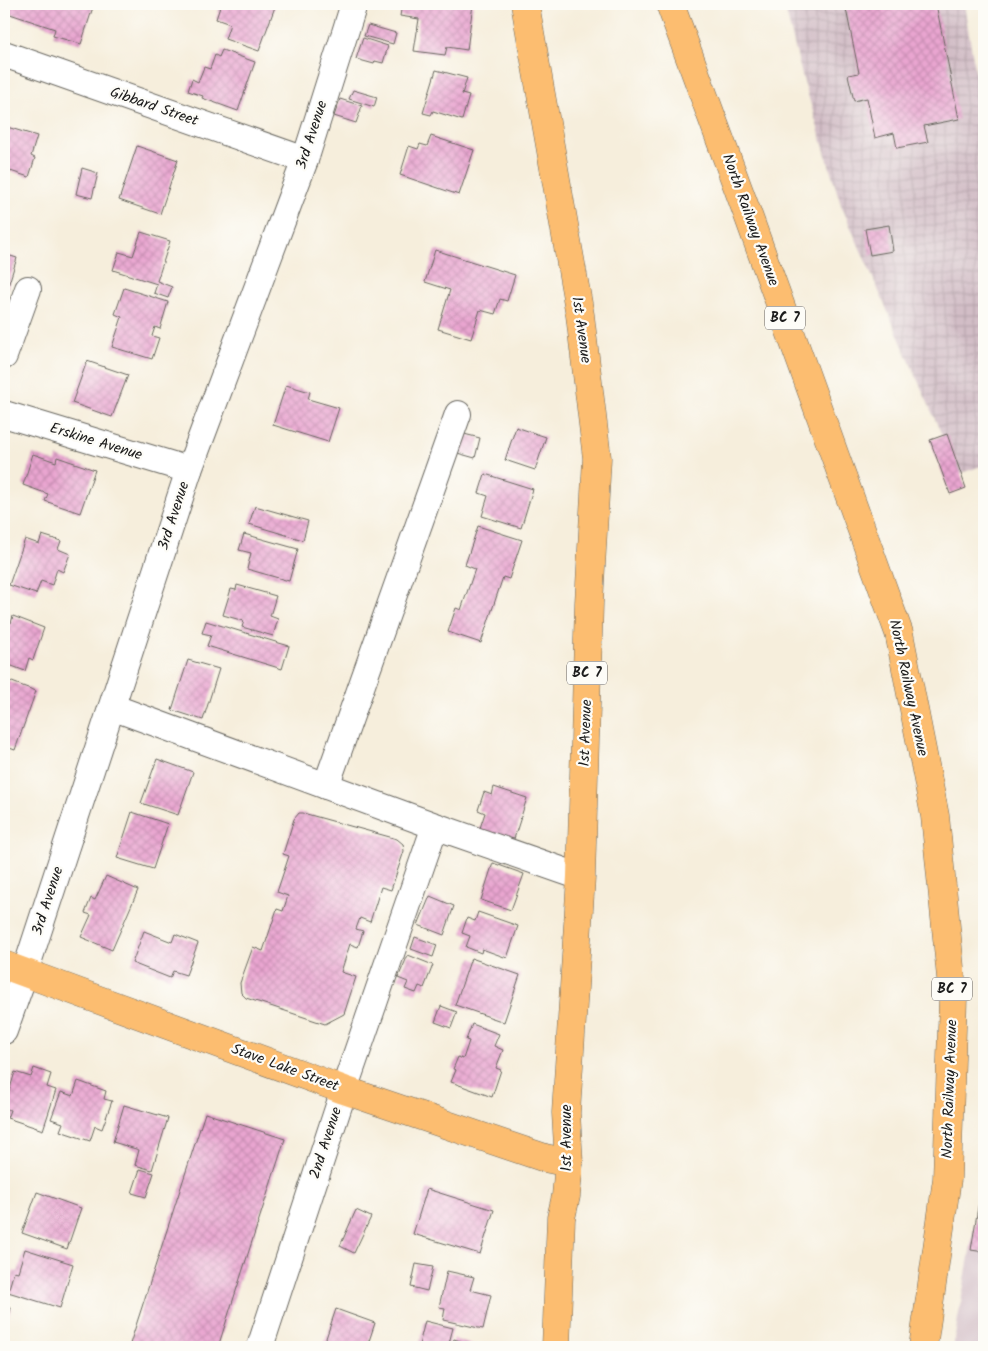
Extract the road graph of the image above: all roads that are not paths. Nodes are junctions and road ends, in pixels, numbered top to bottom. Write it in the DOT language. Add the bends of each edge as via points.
graph roads {
  1 [pos="354,4"];
  2 [pos="525,4"];
  3 [pos="670,4"];
  4 [pos="4,54"];
  5 [pos="305,160"];
  6 [pos="28,288"];
  7 [pos="4,356"];
  8 [pos="4,414"];
  9 [pos="458,414"];
  10 [pos="189,470"];
  11 [pos="112,707"];
  12 [pos="326,786"];
  13 [pos="435,826"];
  14 [pos="581,877"];
  15 [pos="14,969"];
  16 [pos="4,1031"];
  17 [pos="344,1090"];
  18 [pos="569,1164"];
  19 [pos="260,1347"];
  20 [pos="556,1347"];
  21 [pos="923,1347"];
  1 -- 5 [label="street, 3rd Avenue"];
  2 -- 14 [label="main road, 1st Avenue / BC 7" via="580,315 597,458"];
  3 -- 21 [label="main road, North Railway Avenue / BC 7" via="899,633 935,816 953,998 947,1179"];
  4 -- 5 [label="street, Gibbard Street"];
  5 -- 10 [label="street, 3rd Avenue"];
  6 -- 7 [label="street"];
  8 -- 10 [label="street, Erskine Avenue"];
  9 -- 12 [label="street"];
  10 -- 11 [label="street, 3rd Avenue"];
  11 -- 12 [label="street"];
  11 -- 15 [label="street, 3rd Avenue"];
  12 -- 13 [label="street"];
  13 -- 14 [label="street"];
  13 -- 17 [label="street, 2nd Avenue"];
  14 -- 18 [label="main road, 1st Avenue / BC 7" via="566,1113"];
  15 -- 16 [label="street, 3rd Avenue"];
  15 -- 17 [label="main road, Stave Lake Street"];
  17 -- 18 [label="main road, Stave Lake Street"];
  17 -- 19 [label="street, 2nd Avenue"];
  18 -- 20 [label="main road, 1st Avenue / BC 7" via="561,1218"];
}
